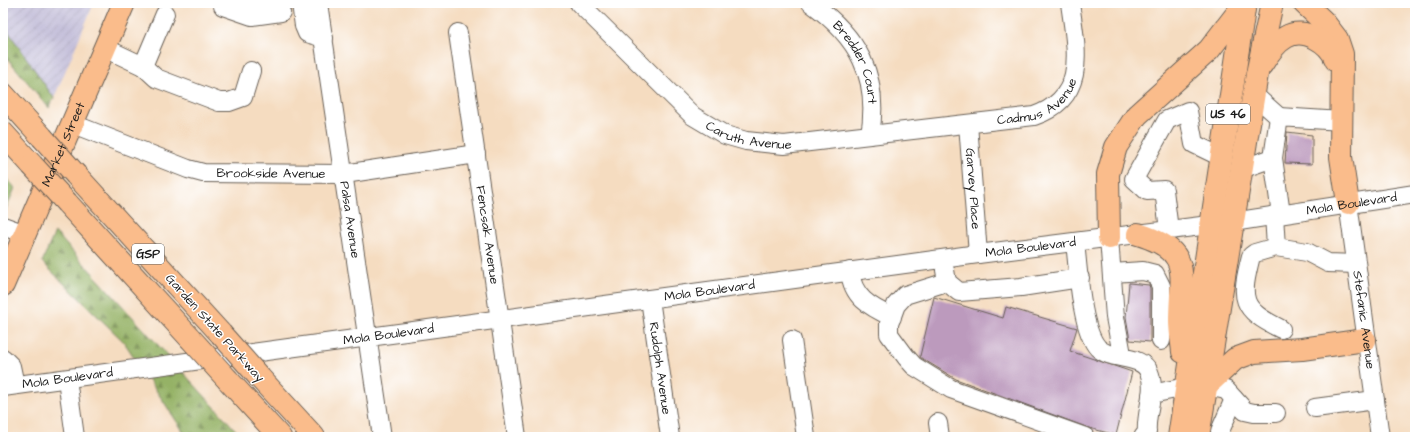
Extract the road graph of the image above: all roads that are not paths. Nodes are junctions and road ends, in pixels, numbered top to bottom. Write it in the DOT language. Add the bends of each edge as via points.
graph roads {
  1 [pos="124,3"];
  2 [pos="301,3"];
  3 [pos="318,3"];
  4 [pos="579,3"];
  5 [pos="811,3"];
  6 [pos="1070,3"];
  7 [pos="1245,3"];
  8 [pos="1272,3"];
  9 [pos="1304,3"];
  10 [pos="221,4"];
  11 [pos="281,12"];
  12 [pos="165,14"];
  13 [pos="458,33"];
  14 [pos="324,38"];
  15 [pos="105,48"];
  16 [pos="143,66"];
  17 [pos="251,71"];
  18 [pos="1342,80"];
  19 [pos="1255,84"];
  20 [pos="3,94"];
  21 [pos="1279,116"];
  22 [pos="1342,121"];
  23 [pos="73,124"];
  24 [pos="968,124"];
  25 [pos="3,133"];
  26 [pos="870,135"];
  27 [pos="476,154"];
  28 [pos="1221,157"];
  29 [pos="1273,158"];
  30 [pos="1241,169"];
  31 [pos="344,174"];
  32 [pos="1415,194"];
  33 [pos="1348,203"];
  34 [pos="1278,215"];
  35 [pos="1222,224"];
  36 [pos="3,226"];
  37 [pos="1169,230"];
  38 [pos="25,234"];
  39 [pos="1138,234"];
  40 [pos="1110,238"];
  41 [pos="1075,242"];
  42 [pos="1276,248"];
  43 [pos="978,254"];
  44 [pos="942,258"];
  45 [pos="1356,264"];
  46 [pos="850,271"];
  47 [pos="1112,273"];
  48 [pos="5,276"];
  49 [pos="1080,278"];
  50 [pos="947,282"];
  51 [pos="1244,294"];
  52 [pos="1221,298"];
  53 [pos="650,299"];
  54 [pos="892,317"];
  55 [pos="501,320"];
  56 [pos="1281,329"];
  57 [pos="367,338"];
  58 [pos="792,340"];
  59 [pos="1365,340"];
  60 [pos="1161,341"];
  61 [pos="1121,349"];
  62 [pos="3,358"];
  63 [pos="67,379"];
  64 [pos="9,386"];
  65 [pos="1196,386"];
  66 [pos="1151,395"];
  67 [pos="1234,399"];
  68 [pos="1375,400"];
  69 [pos="1315,408"];
  70 [pos="1276,413"];
  71 [pos="1198,431"];
  72 [pos="1222,434"];
  73 [pos="1148,435"];
  74 [pos="75,437"];
  75 [pos="280,437"];
  76 [pos="314,437"];
  77 [pos="382,437"];
  78 [pos="517,437"];
  79 [pos="670,437"];
  80 [pos="806,437"];
  81 [pos="1085,437"];
  82 [pos="1179,437"];
  83 [pos="1380,437"];
  1 -- 15 [label="main road, Market Street"];
  2 -- 14 [label="street" via="307,33"];
  3 -- 14 [label="street, Palsa Avenue"];
  4 -- 26 [label="street, Caruth Avenue" via="693,116 725,135 746,141 784,145"];
  5 -- 26 [label="street, Bredder Court" via="831,17 844,31 865,66 873,101"];
  6 -- 24 [label="street, Cadmus Avenue" via="1078,56 1076,71 1063,98 1054,106 1034,116"];
  7 -- 28 [label="main road, US 46"];
  7 -- 40 [label="main road" via="1210,50 1137,115 1116,147 1108,174"];
  8 -- 19 [label="main road, US 46"];
  9 -- 18 [label="main road" via="1337,39 1342,54"];
  10 -- 11 [label="street" via="252,16"];
  12 -- 16 [label="street"];
  13 -- 27 [label="street, Fencsak Avenue"];
  14 -- 31 [label="street, Palsa Avenue"];
  15 -- 16 [label="street"];
  15 -- 23 [label="main road, Market Street"];
  16 -- 17 [label="street" via="156,78 219,102 229,102 243,96"];
  18 -- 19 [label="main road" via="1335,56 1326,44 1318,39 1298,34 1287,36 1278,42 1268,54"];
  18 -- 22 [label="main road"];
  19 -- 21 [label="street"];
  19 -- 30 [label="main road, US 46"];
  20 -- 76 [label="main road, Garden State Parkway / GSP, bridge"];
  21 -- 22 [label="street"];
  21 -- 29 [label="street"];
  22 -- 33 [label="main road" via="1342,157"];
  23 -- 31 [label="street, Brookside Avenue" via="203,173"];
  23 -- 38 [label="main road, Market Street"];
  24 -- 26 [label="street, Caruth Avenue"];
  24 -- 43 [label="street, Garvey Place"];
  25 -- 75 [label="main road, Garden State Parkway / GSP, bridge"];
  27 -- 31 [label="street, Brookside Avenue"];
  27 -- 55 [label="street, Fencsak Avenue"];
  28 -- 35 [label="main road, US 46"];
  28 -- 37 [label="street" via="1194,144 1188,110 1168,120 1134,179 1147,191 1164,190"];
  29 -- 30 [label="street"];
  29 -- 34 [label="street"];
  30 -- 35 [label="main road, US 46"];
  31 -- 57 [label="street, Palsa Avenue"];
  32 -- 33 [label="street, Mola Boulevard"];
  33 -- 34 [label="street, Mola Boulevard"];
  33 -- 45 [label="street, Stefanic Avenue"];
  34 -- 35 [label="street, Mola Boulevard"];
  34 -- 42 [label="street"];
  35 -- 37 [label="street, Mola Boulevard"];
  35 -- 52 [label="main road, US 46"];
  35 -- 65 [label="main road, US 46"];
  36 -- 38 [label="street"];
  37 -- 39 [label="street, Mola Boulevard"];
  38 -- 48 [label="main road, Market Street"];
  39 -- 40 [label="street, Mola Boulevard"];
  39 -- 65 [label="main road" via="1157,240 1175,254 1183,272 1180,322"];
  40 -- 41 [label="street, Mola Boulevard"];
  40 -- 47 [label="street"];
  41 -- 43 [label="street, Mola Boulevard"];
  41 -- 49 [label="street"];
  42 -- 45 [label="street" via="1307,252 1328,263"];
  42 -- 51 [label="street" via="1251,256"];
  43 -- 44 [label="street, Mola Boulevard"];
  44 -- 46 [label="street, Mola Boulevard"];
  44 -- 50 [label="street"];
  45 -- 59 [label="street, Stefanic Avenue"];
  46 -- 53 [label="street, Mola Boulevard"];
  46 -- 54 [label="street" via="853,287 858,295 876,310"];
  47 -- 60 [label="street" via="1143,270 1155,274 1161,286"];
  47 -- 61 [label="street" via="1115,317"];
  49 -- 50 [label="street" via="1021,287 959,292"];
  49 -- 66 [label="street" via="1086,324 1095,344 1106,353 1144,365 1150,373"];
  50 -- 54 [label="street" via="905,294 896,305"];
  51 -- 52 [label="street"];
  51 -- 56 [label="street" via="1251,310 1258,317"];
  52 -- 65 [label="main road, US 46"];
  53 -- 55 [label="street, Mola Boulevard"];
  53 -- 79 [label="street, Rudolph Avenue"];
  54 -- 81 [label="street" via="890,337 914,366 931,378 960,392"];
  55 -- 57 [label="street, Mola Boulevard"];
  55 -- 78 [label="street, Fencsak Avenue"];
  57 -- 63 [label="street, Mola Boulevard"];
  57 -- 77 [label="street, Palsa Avenue"];
  58 -- 80 [label="street"];
  59 -- 65 [label="main road" via="1302,349 1254,352 1235,359"];
  59 -- 68 [label="street, Stefanic Avenue"];
  62 -- 64 [label="street" via="11,366"];
  63 -- 64 [label="street, Mola Boulevard"];
  63 -- 74 [label="street"];
  65 -- 66 [label="street"];
  65 -- 67 [label="street" via="1226,390"];
  65 -- 71 [label="main road, US 46"];
  65 -- 82 [label="main road, US 46"];
  66 -- 73 [label="street" via="1146,421"];
  67 -- 70 [label="street" via="1245,410 1254,413"];
  67 -- 72 [label="street"];
  68 -- 69 [label="street"];
  68 -- 83 [label="street, Stefanic Avenue"];
  71 -- 72 [label="street"];
}
